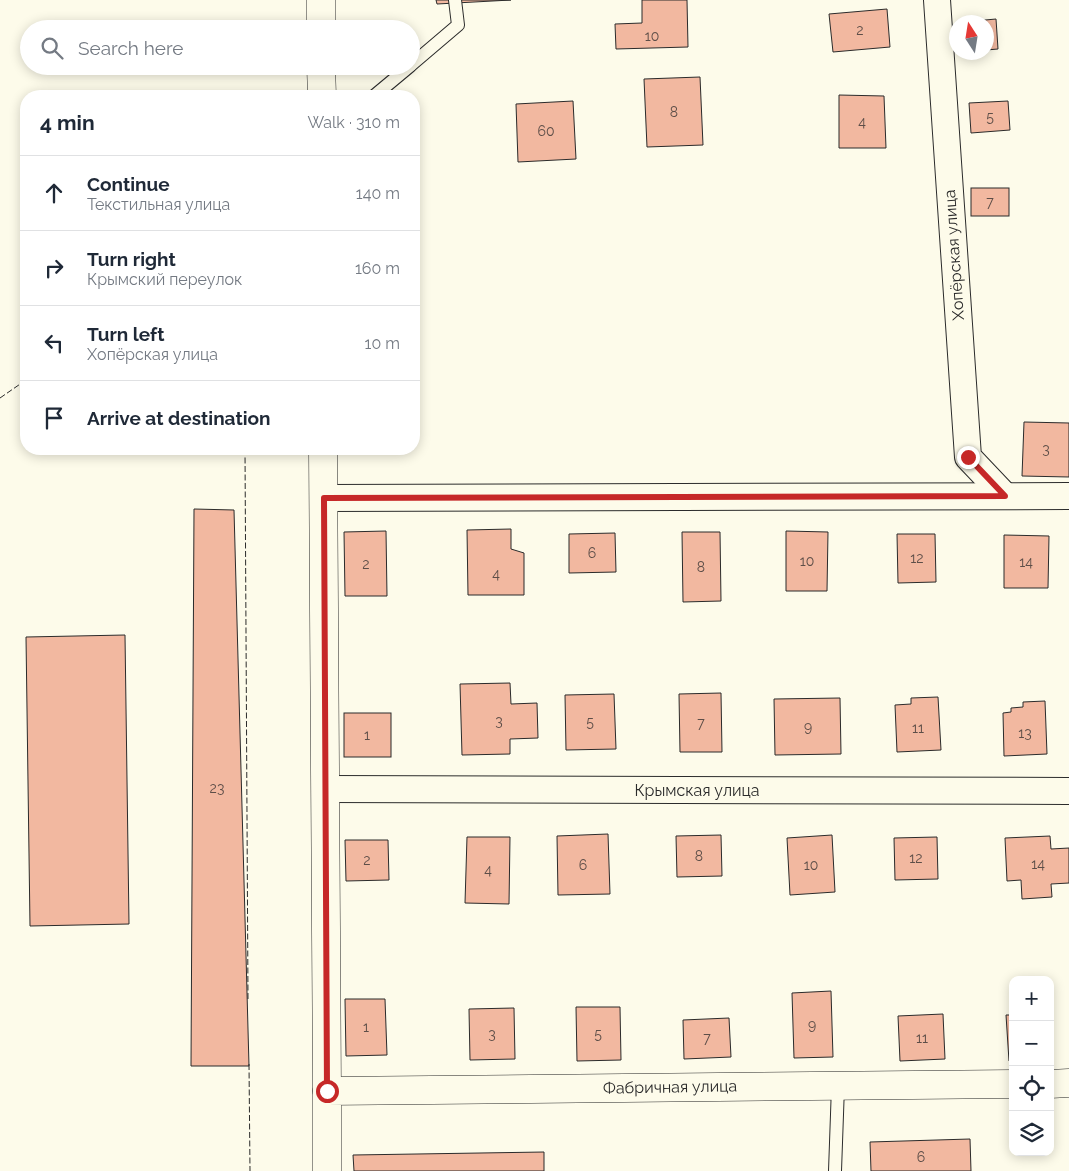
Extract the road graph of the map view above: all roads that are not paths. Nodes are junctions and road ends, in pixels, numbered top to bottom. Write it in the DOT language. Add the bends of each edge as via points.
graph roads {
  1 [pos="321,0"];
  2 [pos="455,0"];
  3 [pos="937,0"];
  4 [pos="321,20"];
  5 [pos="420,57"];
  6 [pos="321,75"];
  7 [pos="399,75"];
  8 [pos="322,90"];
  9 [pos="381,90"];
  10 [pos="323,455"];
  11 [pos="1005,496"];
  12 [pos="1069,496"];
  13 [pos="324,498"];
  14 [pos="325,789"];
  15 [pos="1069,791"];
  16 [pos="1069,1083"];
  17 [pos="1009,1084"];
  18 [pos="1054,1084"];
  19 [pos="838,1086"];
  20 [pos="327,1091"];
  21 [pos="327,1171"];
  22 [pos="835,1171"];
  1 -- 4 [label="main road"];
  2 -- 5 [label="lane" via="458,25"];
  3 -- 11 [label="street, Хопёрская улица" via="968,457"];
  6 -- 8 [label="main road"];
  7 -- 9 [label="lane"];
  10 -- 13 [label="main road"];
  11 -- 12 [label="street"];
  11 -- 13 [label="street"];
  13 -- 14 [label="main road"];
  14 -- 15 [label="street, Крымская улица"];
  14 -- 20 [label="main road"];
  16 -- 18 [label="main road"];
  17 -- 19 [label="main road, Фабричная улица"];
  19 -- 20 [label="main road, Фабричная улица"];
  19 -- 22 [label="lane"];
  20 -- 21 [label="main road"];
}
